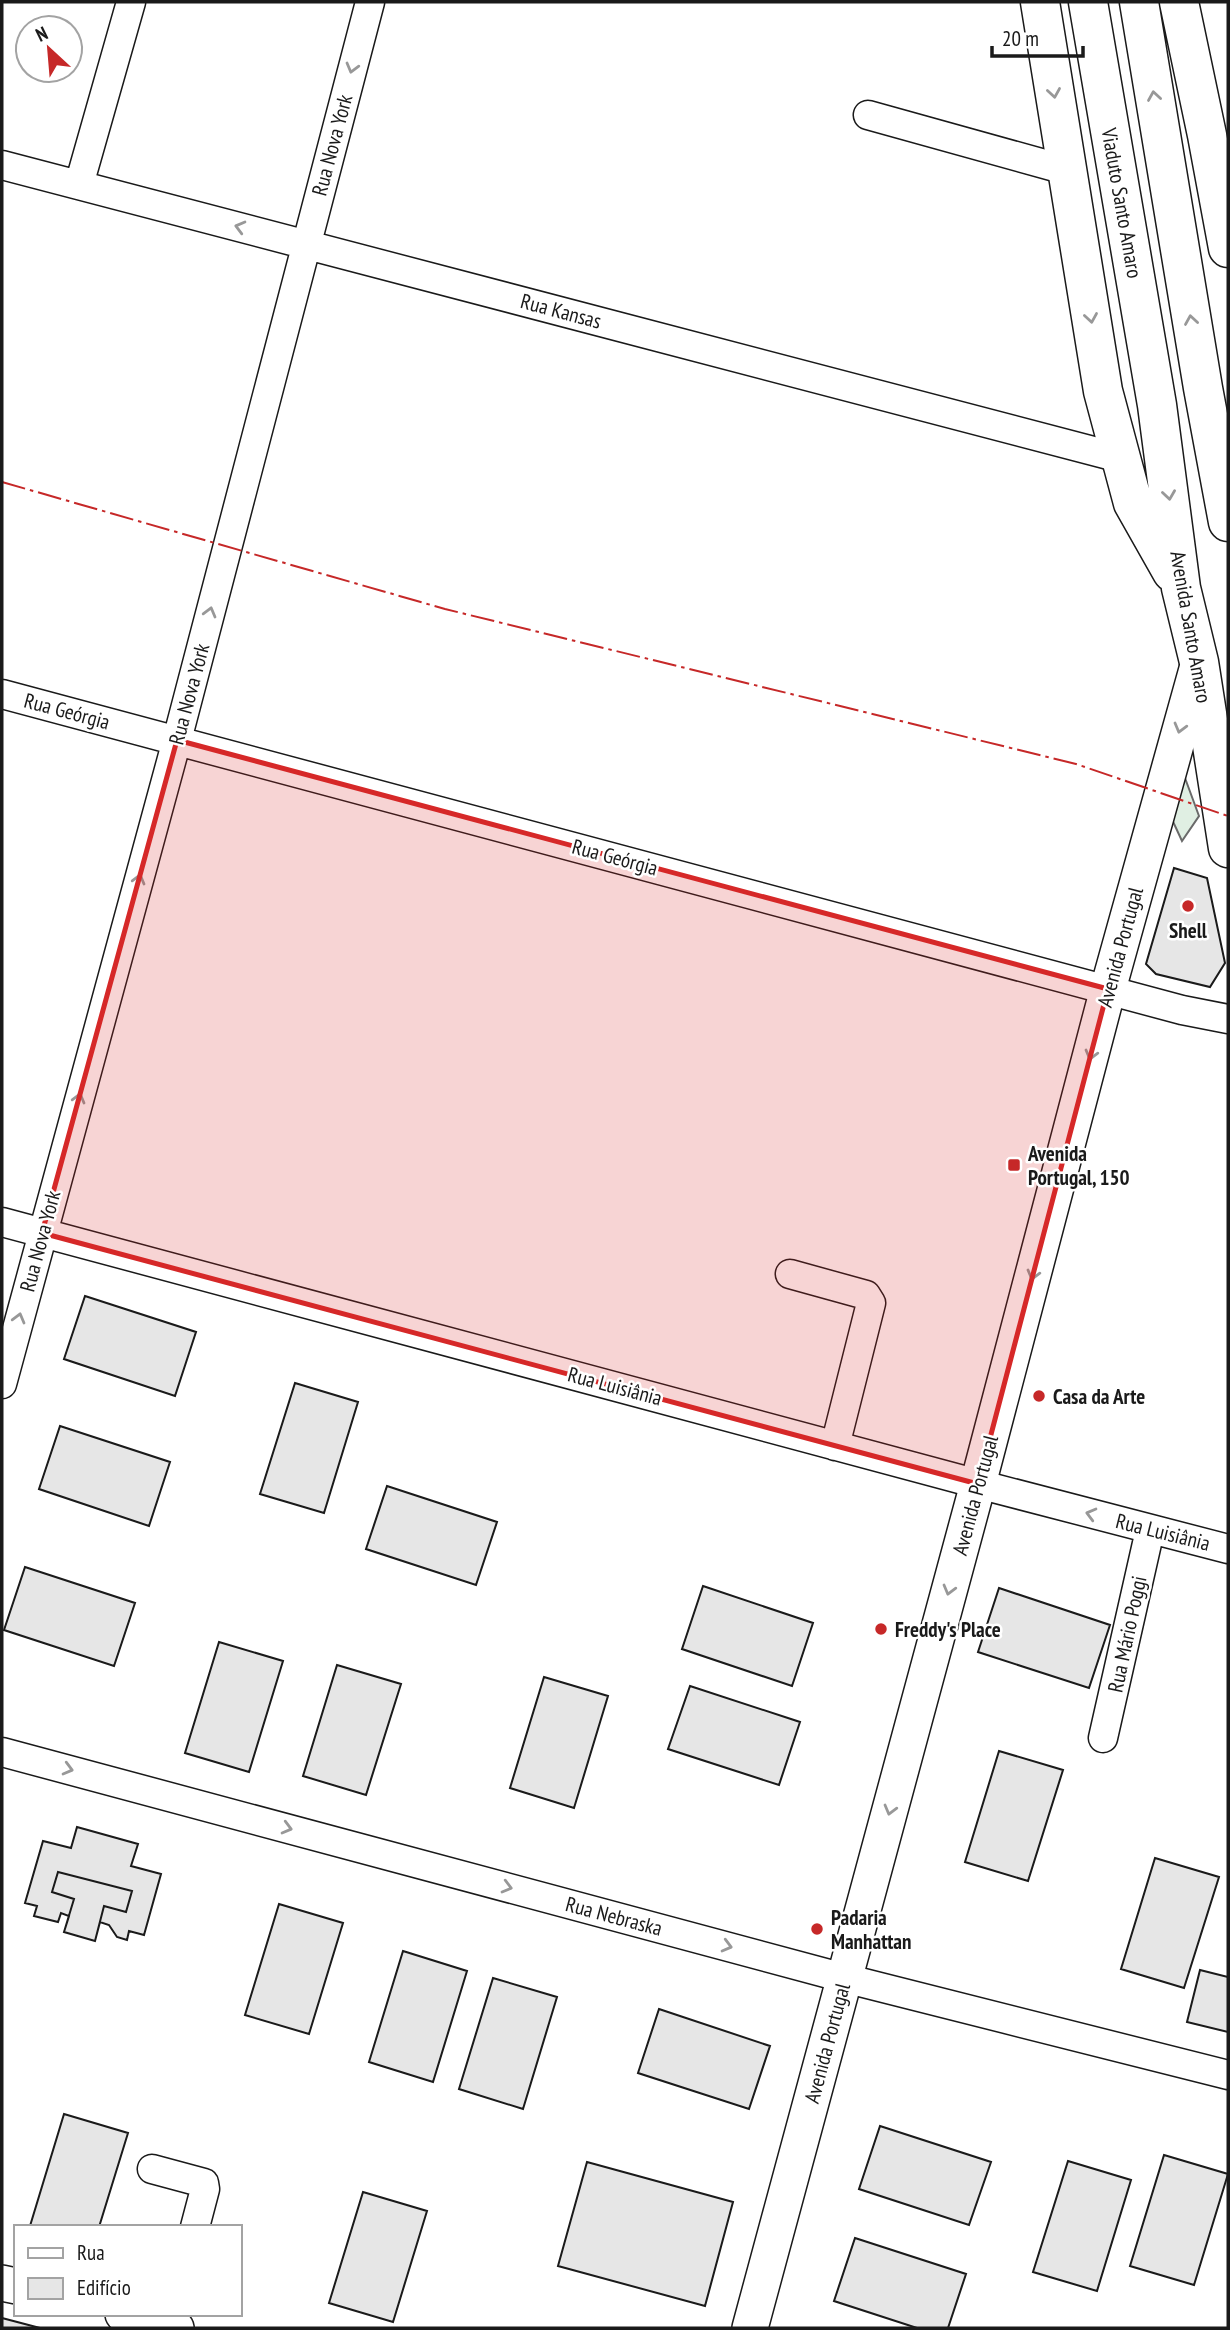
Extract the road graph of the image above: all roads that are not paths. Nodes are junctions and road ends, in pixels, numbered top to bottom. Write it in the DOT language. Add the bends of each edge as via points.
graph roads {
  1 [pos="131,2"];
  2 [pos="370,2"];
  3 [pos="1040,2"];
  4 [pos="1088,2"];
  5 [pos="1139,2"];
  6 [pos="1179,2"];
  7 [pos="1228,88"];
  8 [pos="868,115"];
  9 [pos="1208,135"];
  10 [pos="2,165"];
  11 [pos="1066,170"];
  12 [pos="79,185"];
  13 [pos="306,245"];
  14 [pos="1228,247"];
  15 [pos="1157,405"];
  16 [pos="1119,457"];
  17 [pos="1228,522"];
  18 [pos="1181,588"];
  19 [pos="1199,662"];
  20 [pos="2,694"];
  21 [pos="177,740"];
  22 [pos="1228,848"];
  23 [pos="1108,989"];
  24 [pos="1228,1019"];
  25 [pos="2,1222"];
  26 [pos="42,1233"];
  27 [pos="790,1274"];
  28 [pos="2,1384"];
  29 [pos="835,1446"];
  30 [pos="978,1484"];
  31 [pos="1150,1530"];
  32 [pos="1228,1549"];
  33 [pos="1103,1738"];
  34 [pos="2,1752"];
  35 [pos="844,1978"];
  36 [pos="1228,2075"];
  37 [pos="152,2169"];
  38 [pos="196,2225"];
  39 [pos="134,2316"];
  40 [pos="172,2323"];
  41 [pos="750,2328"];
  1 -- 12 [label="street"];
  2 -- 13 [label="street, Rua Nova York, one-way"];
  3 -- 11 [label="main road, one-way"];
  4 -- 15 [label="main road, Viaduto Santo Amaro"];
  17 -- 5 [label="main road, one-way"];
  6 -- 9 [label="main road"];
  7 -- 9 [label="main road"];
  8 -- 11 [label="street"];
  9 -- 14 [label="main road"];
  10 -- 12 [label="street, Rua Kansas"];
  11 -- 16 [label="main road, one-way" via="1103,391"];
  13 -- 12 [label="street, Rua Kansas, one-way"];
  13 -- 16 [label="street, Rua Kansas"];
  21 -- 13 [label="street, Rua Nova York, one-way"];
  15 -- 18 [label="main road, Avenida Santo Amaro, one-way"];
  16 -- 18 [label="main road" via="1133,503"];
  18 -- 19 [label="main road, Avenida Santo Amaro"];
  19 -- 22 [label="main road, Avenida Santo Amaro"];
  19 -- 23 [label="street, Avenida Portugal, one-way"];
  20 -- 21 [label="street, Rua Geórgia"];
  21 -- 23 [label="street, Rua Geórgia"];
  26 -- 21 [label="street, Rua Nova York, one-way"];
  23 -- 24 [label="street, Rua Geórgia"];
  23 -- 30 [label="street, Avenida Portugal, one-way"];
  25 -- 26 [label="street, Rua Luisiânia"];
  28 -- 26 [label="street, Rua Nova York, one-way"];
  26 -- 29 [label="street, Rua Luisiânia"];
  27 -- 29 [label="street" via="866,1295 872,1303"];
  29 -- 30 [label="street, Rua Luisiânia"];
  31 -- 30 [label="street, Rua Luisiânia, one-way"];
  30 -- 35 [label="street, Avenida Portugal, one-way"];
  31 -- 32 [label="street, Rua Luisiânia"];
  31 -- 33 [label="street, Rua Mário Poggi"];
  34 -- 35 [label="street, Rua Nebraska, one-way"];
  35 -- 36 [label="street, Rua Nebraska"];
  35 -- 41 [label="street, Avenida Portugal"];
  37 -- 38 [label="street" via="204,2183"];
  39 -- 40 [label="street"];
}
